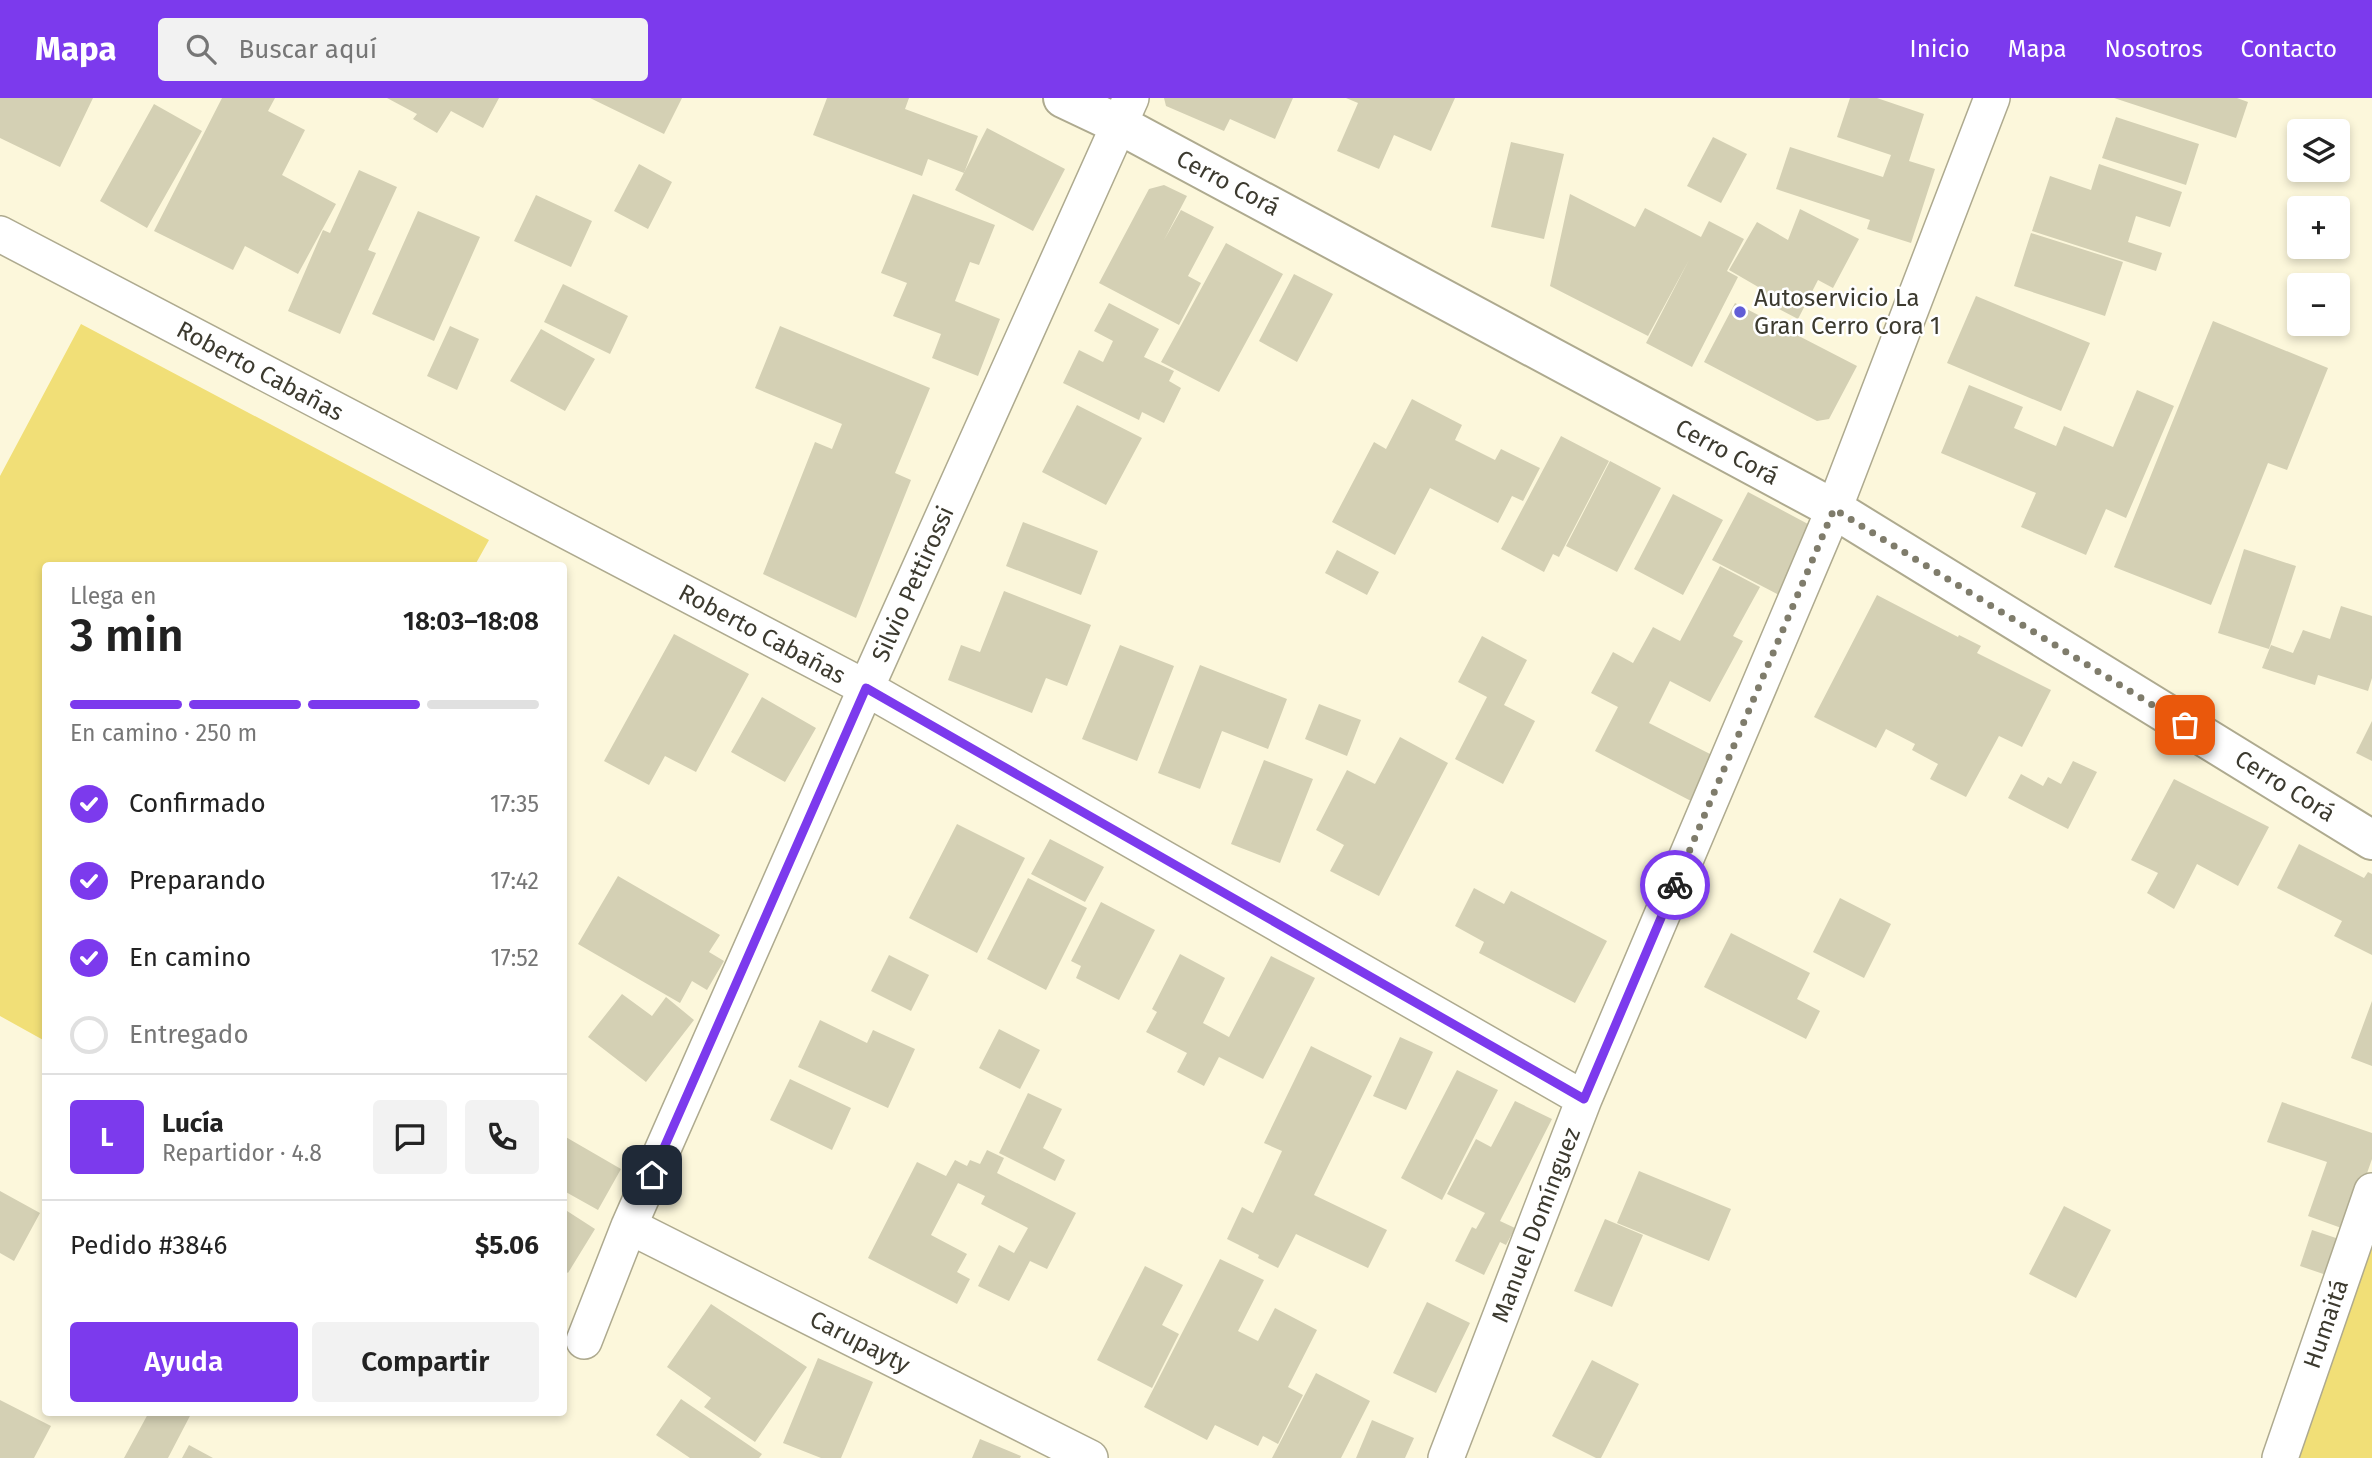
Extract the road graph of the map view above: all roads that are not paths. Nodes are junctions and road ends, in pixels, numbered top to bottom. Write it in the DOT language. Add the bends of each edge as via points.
graph roads {
  1 [pos="1063,98"];
  2 [pos="1992,98"];
  3 [pos="1125,111"];
  4 [pos="0,234"];
  5 [pos="1834,509"];
  6 [pos="866,688"];
  7 [pos="2372,840"];
  8 [pos="1584,1099"];
  9 [pos="2372,1191"];
  10 [pos="629,1226"];
  11 [pos="584,1341"];
  12 [pos="1090,1458"];
  13 [pos="1446,1458"];
  14 [pos="2280,1458"];
  1 -- 3 [label="street, Cerro Corá"];
  2 -- 5 [label="street, Manuel Domínguez"];
  3 -- 5 [label="street, Cerro Corá"];
  3 -- 6 [label="street, Silvio Pettirossi"];
  4 -- 6 [label="street, Roberto Cabañas"];
  5 -- 7 [label="street, Cerro Corá"];
  5 -- 8 [label="street, Manuel Domínguez"];
  6 -- 8 [label="street, Roberto Cabañas"];
  6 -- 10 [label="street, Silvio Pettirossi"];
  8 -- 13 [label="street, Manuel Domínguez"];
  9 -- 14 [label="street, Humaitá"];
  10 -- 11 [label="street, Silvio Pettirossi"];
  10 -- 12 [label="street, Carupayty"];
}
